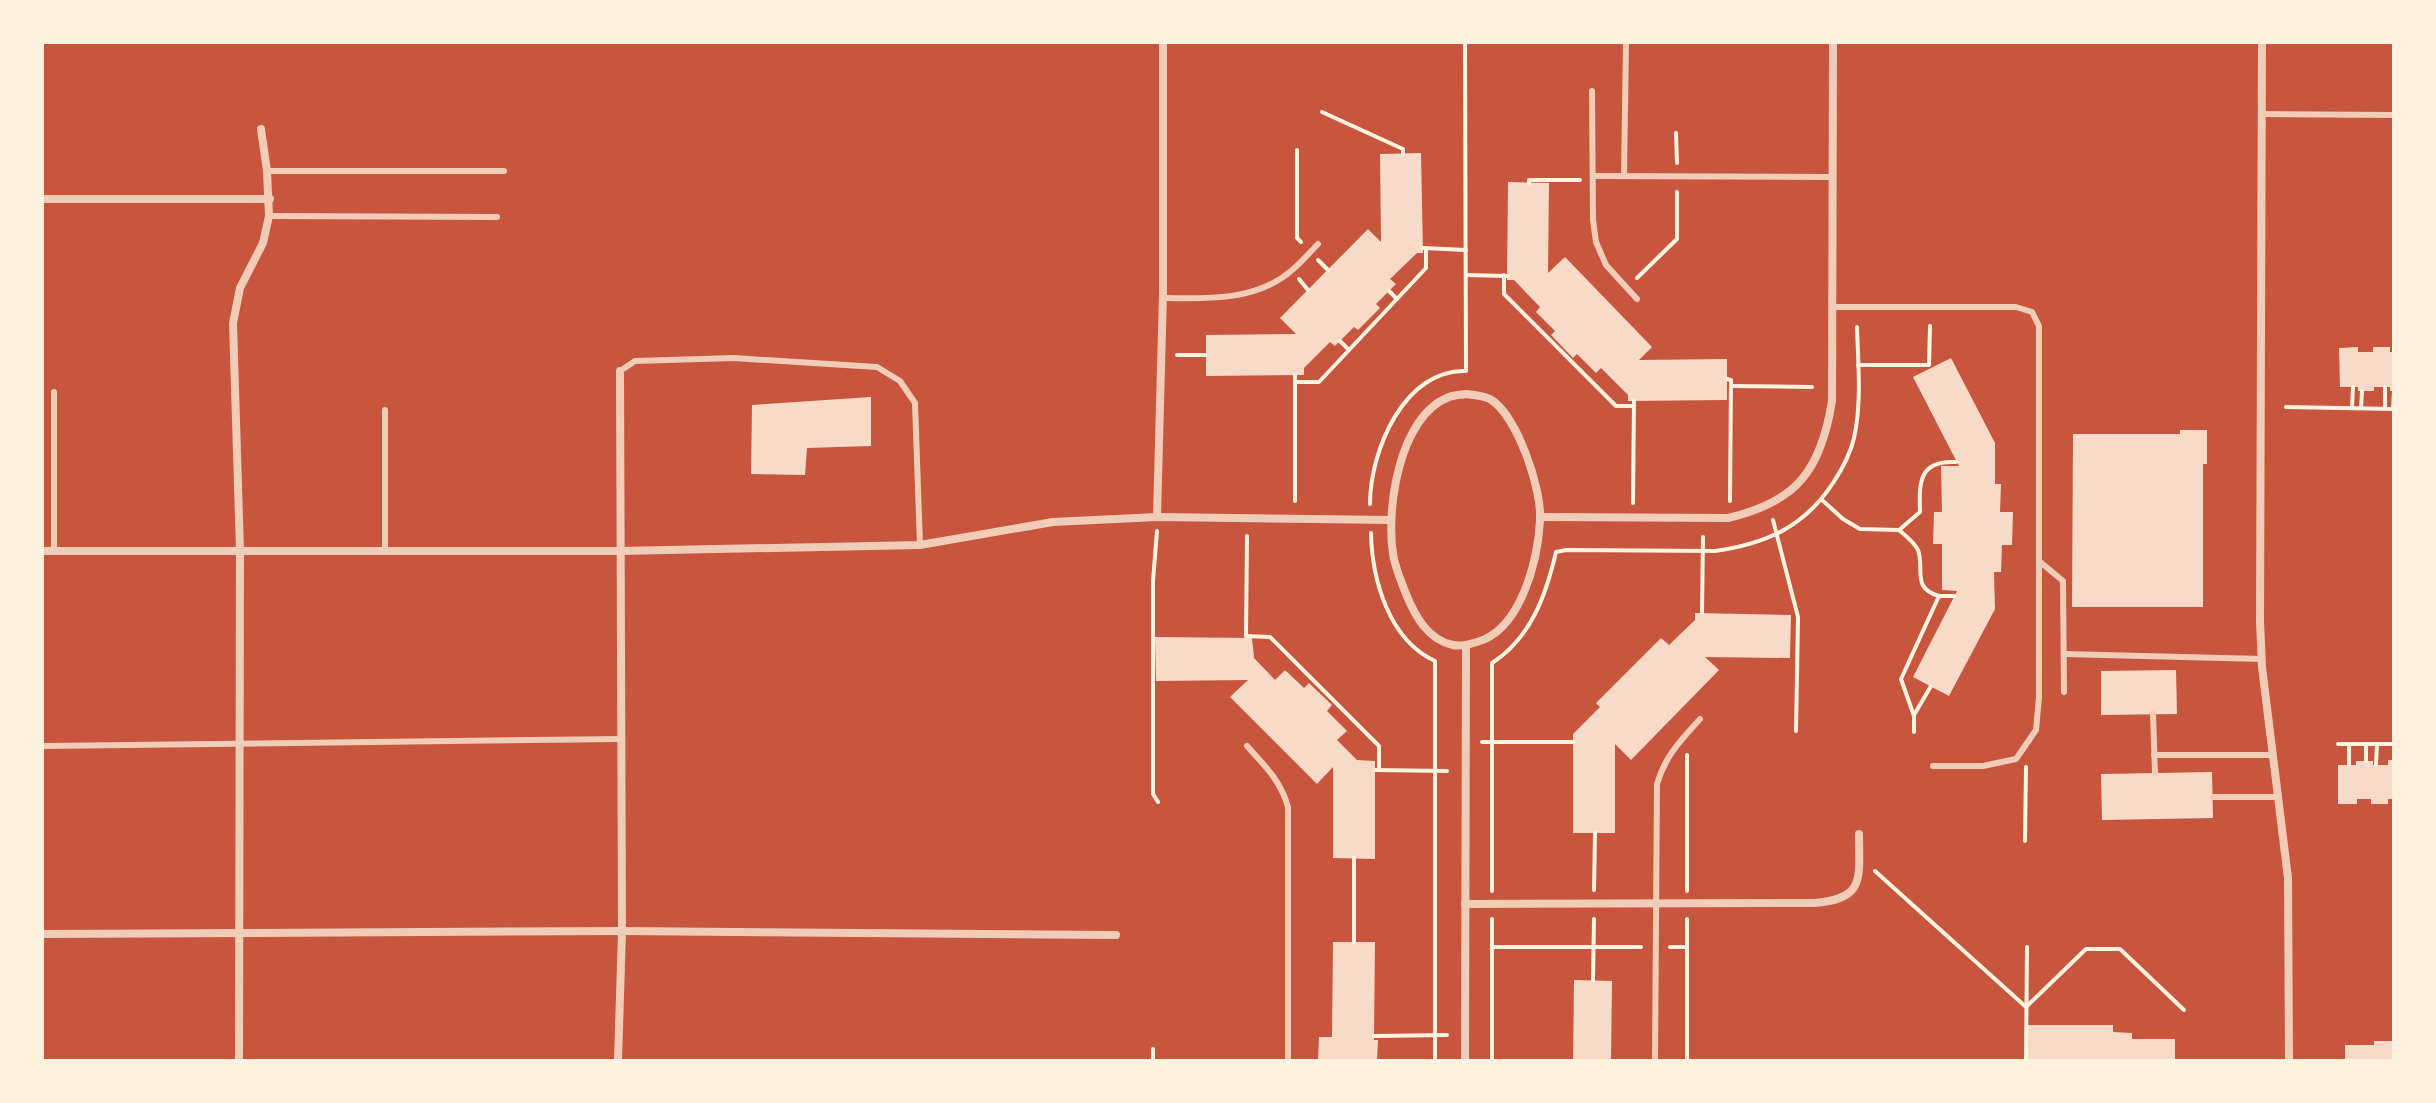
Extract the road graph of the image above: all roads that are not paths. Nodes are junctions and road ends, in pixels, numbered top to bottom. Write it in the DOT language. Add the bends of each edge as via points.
graph roads {
  1 [pos="1163,42"];
  2 [pos="1626,42"];
  3 [pos="1833,42"];
  4 [pos="2262,42"];
  5 [pos="1592,91"];
  6 [pos="2262,114"];
  7 [pos="2394,115"];
  8 [pos="261,129"];
  9 [pos="267,171"];
  10 [pos="504,171"];
  11 [pos="1624,176"];
  12 [pos="1832,177"];
  13 [pos="1593,178"];
  14 [pos="42,199"];
  15 [pos="270,199"];
  16 [pos="269,216"];
  17 [pos="497,217"];
  18 [pos="1318,244"];
  19 [pos="1163,298"];
  20 [pos="1637,299"];
  21 [pos="1832,307"];
  22 [pos="620,371"];
  23 [pos="54,392"];
  24 [pos="385,410"];
  25 [pos="1157,517"];
  26 [pos="1540,517"];
  27 [pos="1391,520"];
  28 [pos="920,545"];
  29 [pos="240,550"];
  30 [pos="385,550"];
  31 [pos="42,551"];
  32 [pos="54,551"];
  33 [pos="619,551"];
  34 [pos="2039,561"];
  35 [pos="1466,645"];
  36 [pos="2064,654"];
  37 [pos="2262,659"];
  38 [pos="2064,692"];
  39 [pos="2153,714"];
  40 [pos="1700,719"];
  41 [pos="621,739"];
  42 [pos="240,743"];
  43 [pos="42,746"];
  44 [pos="1247,746"];
  45 [pos="2154,755"];
  46 [pos="2272,755"];
  47 [pos="1933,766"];
  48 [pos="2155,773"];
  49 [pos="2213,797"];
  50 [pos="2278,797"];
  51 [pos="1859,834"];
  52 [pos="1655,903"];
  53 [pos="1465,904"];
  54 [pos="622,931"];
  55 [pos="239,933"];
  56 [pos="42,934"];
  57 [pos="1116,935"];
  58 [pos="239,1061"];
  59 [pos="618,1061"];
  60 [pos="1288,1061"];
  61 [pos="1465,1061"];
  62 [pos="1655,1061"];
  63 [pos="2289,1061"];
  1 -- 19 [label="street"];
  2 -- 11 [label="lane"];
  3 -- 12 [label="street"];
  4 -- 6 [label="street"];
  5 -- 13 [label="lane"];
  6 -- 7 [label="lane"];
  6 -- 37 [label="street"];
  8 -- 9 [label="street"];
  9 -- 10 [label="lane"];
  9 -- 15 [label="street"];
  11 -- 12 [label="lane"];
  11 -- 13 [label="lane"];
  12 -- 21 [label="street"];
  13 -- 20 [label="lane" via="1596,242 1606,265"];
  14 -- 15 [label="street"];
  15 -- 16 [label="street"];
  16 -- 17 [label="lane"];
  16 -- 29 [label="street" via="263,243 240,288 233,323"];
  18 -- 19 [label="lane" via="1290,272 1264,288 1230,296"];
  19 -- 25 [label="street"];
  21 -- 26 [label="street" via="1827,434 1802,482 1779,499 1728,518"];
  21 -- 34 [label="lane" via="2016,307 2032,312 2039,326"];
  22 -- 28 [label="lane" via="635,361 734,358 877,367 900,381 915,403"];
  22 -- 33 [label="street"];
  23 -- 32 [label="lane"];
  24 -- 30 [label="lane"];
  25 -- 27 [label="street"];
  25 -- 28 [label="street" via="1053,522"];
  26 -- 27 [label="street" via="1533,478 1515,431 1489,398 1466,394 1447,397 1415,428 1404,449"];
  26 -- 35 [label="street" via="1518,606 1499,631"];
  27 -- 35 [label="street" via="1393,556 1420,623 1436,638"];
  28 -- 33 [label="street"];
  29 -- 30 [label="street"];
  29 -- 32 [label="street"];
  29 -- 42 [label="street"];
  30 -- 33 [label="street"];
  31 -- 32 [label="street"];
  33 -- 41 [label="street"];
  34 -- 36 [label="lane" via="2063,581"];
  34 -- 47 [label="lane" via="2036,730 2016,759"];
  35 -- 53 [label="street"];
  36 -- 37 [label="lane"];
  36 -- 38 [label="lane"];
  37 -- 46 [label="street"];
  39 -- 45 [label="lane"];
  40 -- 52 [label="lane" via="1672,748 1657,784"];
  41 -- 42 [label="lane"];
  41 -- 54 [label="street"];
  42 -- 43 [label="lane"];
  42 -- 55 [label="street"];
  44 -- 60 [label="lane" via="1274,775 1288,807"];
  45 -- 46 [label="lane"];
  45 -- 48 [label="lane"];
  46 -- 50 [label="street"];
  49 -- 50 [label="lane"];
  50 -- 63 [label="street" via="2288,878"];
  51 -- 52 [label="street" via="1855,886 1839,901"];
  52 -- 53 [label="street"];
  52 -- 62 [label="lane"];
  53 -- 61 [label="street"];
  54 -- 55 [label="street"];
  54 -- 57 [label="street"];
  54 -- 59 [label="street"];
  55 -- 56 [label="street"];
  55 -- 58 [label="street"];
}
